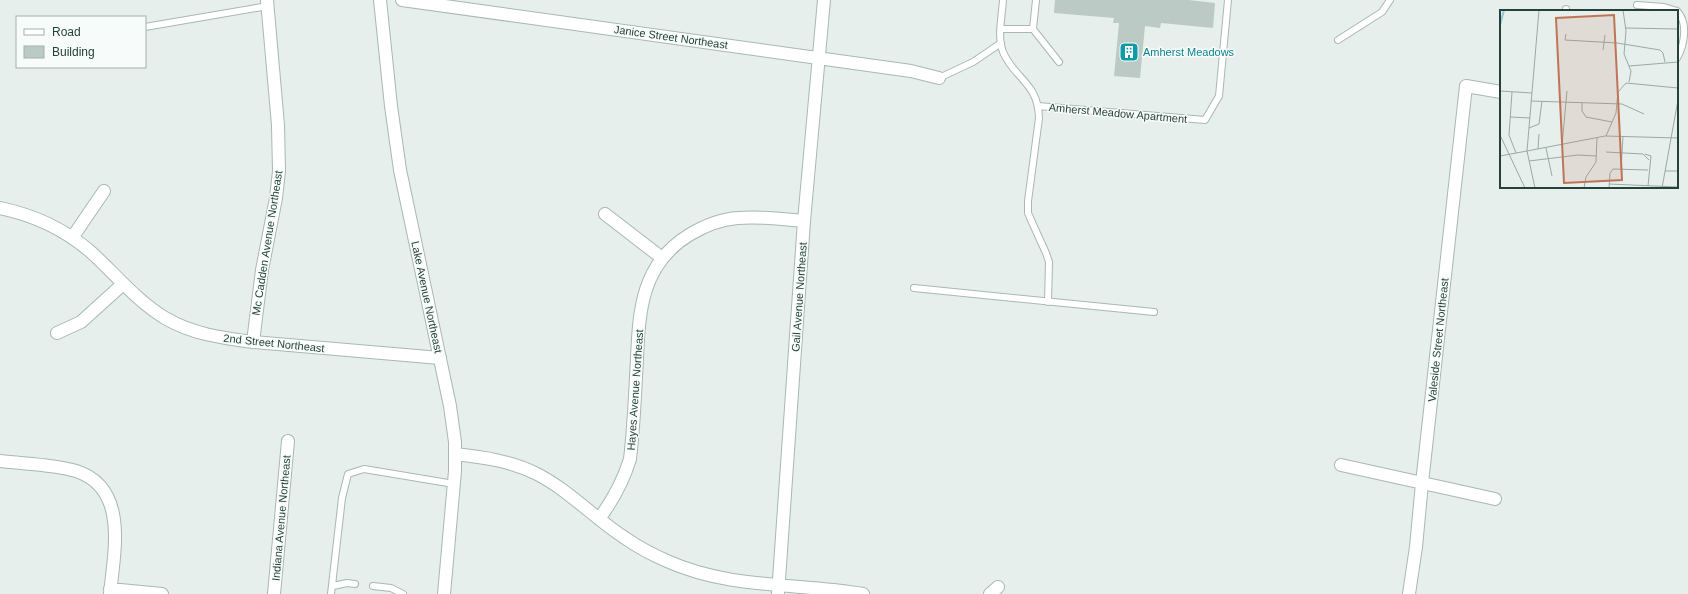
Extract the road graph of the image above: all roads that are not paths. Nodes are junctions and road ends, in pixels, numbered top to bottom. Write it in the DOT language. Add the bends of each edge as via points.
graph roads {
  1 [pos="380,0"];
  2 [pos="402,0"];
  3 [pos="824,0"];
  4 [pos="1003,0"];
  5 [pos="1036,0"];
  6 [pos="1228,0"];
  7 [pos="1390,0"];
  8 [pos="267,3"];
  9 [pos="1637,5"];
  10 [pos="1674,10"];
  11 [pos="1678,12"];
  12 [pos="146,27"];
  13 [pos="1001,29"];
  14 [pos="1033,30"];
  15 [pos="1338,40"];
  16 [pos="1001,43"];
  17 [pos="1678,56"];
  18 [pos="819,58"];
  19 [pos="1059,62"];
  20 [pos="939,78"];
  21 [pos="1500,92"];
  22 [pos="1038,106"];
  23 [pos="104,191"];
  24 [pos="0,208"];
  25 [pos="605,214"];
  26 [pos="804,221"];
  27 [pos="72,238"];
  28 [pos="662,258"];
  29 [pos="123,284"];
  30 [pos="914,288"];
  31 [pos="1048,302"];
  32 [pos="1154,312"];
  33 [pos="57,333"];
  34 [pos="253,342"];
  35 [pos="440,358"];
  36 [pos="288,441"];
  37 [pos="455,454"];
  38 [pos="0,461"];
  39 [pos="1341,465"];
  40 [pos="1422,483"];
  41 [pos="454,484"];
  42 [pos="1495,499"];
  43 [pos="599,519"];
  44 [pos="355,584"];
  45 [pos="333,586"];
  46 [pos="373,586"];
  47 [pos="779,590"];
  48 [pos="110,591"];
  49 [pos="162,594"];
  50 [pos="274,594"];
  51 [pos="331,594"];
  52 [pos="403,594"];
  53 [pos="444,594"];
  54 [pos="863,594"];
  55 [pos="1409,594"];
  1 -- 35 [label="street, Lake Avenue Northeast" via="394,137"];
  2 -- 18 [label="street, Janice Street Northeast"];
  3 -- 18 [label="street, Gail Avenue Northeast"];
  4 -- 13 [label="lane"];
  5 -- 14 [label="lane"];
  6 -- 22 [label="lane, Amherst Meadow Apartment" via="1219,96 1205,120"];
  7 -- 15 [label="lane" via="1382,12"];
  8 -- 12 [label="lane"];
  8 -- 34 [label="street, Mc Cadden Avenue Northeast" via="278,125 279,171"];
  9 -- 10 [label="lane"];
  11 -- 17 [label="lane" via="1682,14 1687,26 1683,48"];
  13 -- 14 [label="lane"];
  13 -- 16 [label="lane"];
  14 -- 19 [label="lane"];
  16 -- 20 [label="lane" via="973,62"];
  16 -- 22 [label="lane" via="1007,59 1035,95"];
  18 -- 20 [label="street, Janice Street Northeast" via="911,71"];
  18 -- 26 [label="street, Gail Avenue Northeast"];
  21 -- 40 [label="street, Valeside Street Northeast" via="1466,86"];
  22 -- 31 [label="lane, Amherst Meadow Apartment" via="1028,212 1049,262"];
  23 -- 27 [label="street"];
  24 -- 27 [label="street, 2nd Street Northeast" via="47,223"];
  25 -- 28 [label="street"];
  26 -- 28 [label="street, Hayes Avenue Northeast" via="752,217 725,220 693,233"];
  26 -- 47 [label="street, Gail Avenue Northeast"];
  27 -- 29 [label="street, 2nd Street Northeast" via="91,252"];
  28 -- 43 [label="street, Hayes Avenue Northeast" via="647,284 640,311 630,459 617,493"];
  29 -- 33 [label="street" via="81,322"];
  29 -- 34 [label="street, 2nd Street Northeast" via="150,309 182,327 210,336"];
  30 -- 31 [label="lane"];
  31 -- 32 [label="lane"];
  34 -- 35 [label="street, 2nd Street Northeast"];
  35 -- 37 [label="street, Lake Avenue Northeast"];
  36 -- 50 [label="street, Indiana Avenue Northeast"];
  37 -- 41 [label="street, Lake Avenue Northeast"];
  37 -- 43 [label="street" via="509,463 530,471 559,487"];
  38 -- 48 [label="street" via="76,472 100,487 109,500 115,522"];
  39 -- 40 [label="street"];
  40 -- 42 [label="street"];
  40 -- 55 [label="street, Valeside Street Northeast"];
  41 -- 45 [label="lane" via="364,469 348,474 342,498"];
  41 -- 53 [label="street, Lake Avenue Northeast"];
  43 -- 47 [label="street" via="624,538 668,562 706,574"];
  44 -- 45 [label="lane"];
  45 -- 51 [label="lane"];
  46 -- 52 [label="lane" via="391,588"];
  47 -- 54 [label="street"];
  48 -- 49 [label="street"];
}
